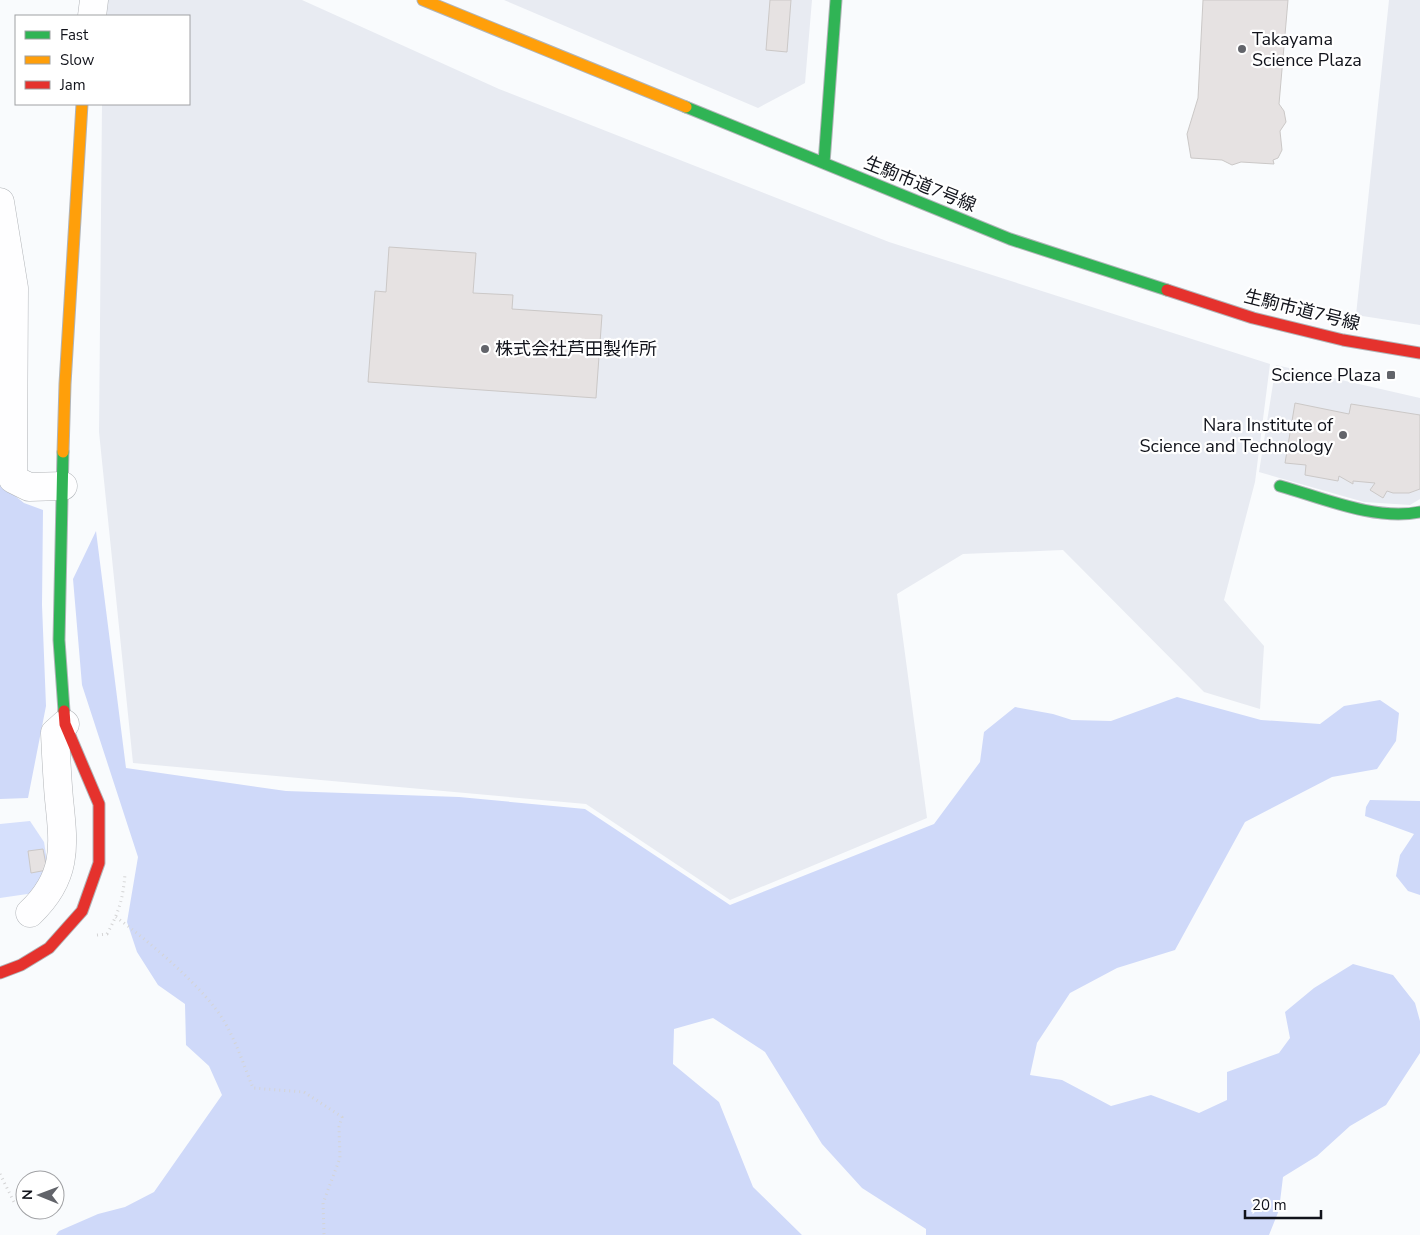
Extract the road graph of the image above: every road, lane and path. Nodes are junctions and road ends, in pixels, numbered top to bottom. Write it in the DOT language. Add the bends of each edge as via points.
graph roads {
  1 [pos="94,0"];
  2 [pos="423,0"];
  3 [pos="836,0"];
  4 [pos="92,15"];
  5 [pos="82,105"];
  6 [pos="824,163"];
  7 [pos="0,202"];
  8 [pos="1420,353"];
  9 [pos="63,486"];
  10 [pos="1280,486"];
  11 [pos="1420,512"];
  12 [pos="65,724"];
  13 [pos="30,913"];
  14 [pos="116,917"];
  15 [pos="0,974"];
  16 [pos="0,1174"];
  17 [pos="15,1204"];
  18 [pos="324,1235"];
  1 -- 4 [label="street"];
  2 -- 6 [label="street, 生駒市道7号線"];
  3 -- 6 [label="street"];
  5 -- 9 [label="street" via="65,384"];
  6 -- 8 [label="street, 生駒市道7号線" via="1010,239 1253,318 1343,340"];
  7 -- 9 [label="street" via="14,288 13,479 29,487"];
  9 -- 12 [label="street" via="59,640"];
  10 -- 11 [label="street" via="1379,512 1412,515"];
  12 -- 13 [label="street" via="55,733 64,839 58,874 46,898"];
  12 -- 15 [label="street" via="99,804 100,863 82,911 49,948"];
  14 -- 18 [label="path" via="216,1008 241,1056 253,1088 304,1092 342,1116 340,1158 323,1204"];
  16 -- 17 [label="path"];
}
